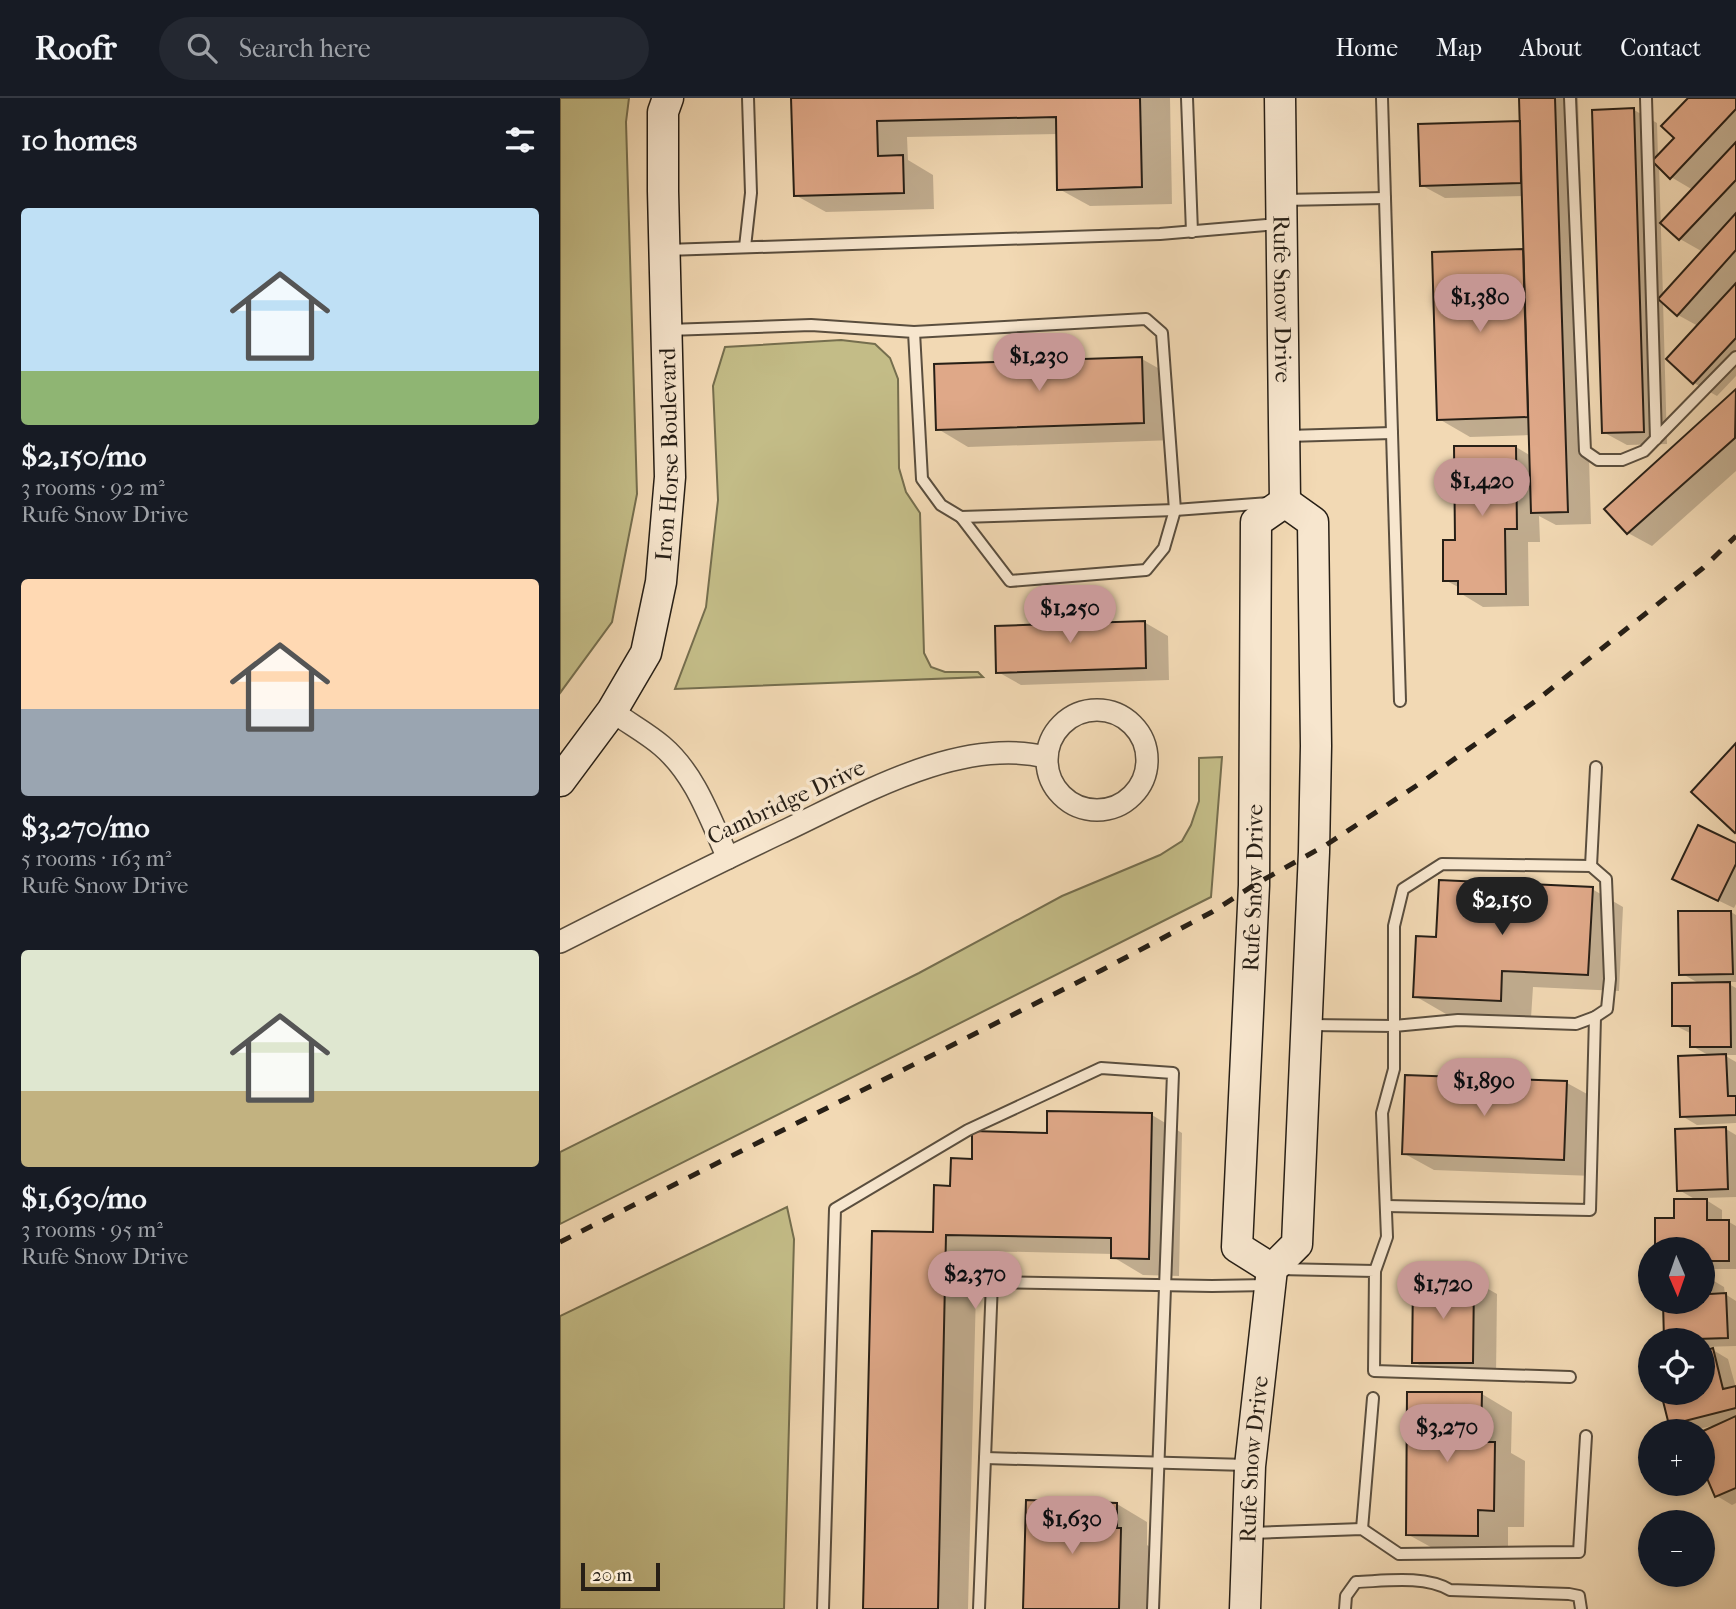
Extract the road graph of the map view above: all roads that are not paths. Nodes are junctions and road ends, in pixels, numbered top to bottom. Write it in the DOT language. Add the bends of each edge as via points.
graph roads {
  1 [pos="668,98"];
  2 [pos="748,98"];
  3 [pos="1187,98"];
  4 [pos="1280,98"];
  5 [pos="1382,98"];
  6 [pos="1570,98"];
  7 [pos="1646,98"];
  8 [pos="1385,198"];
  9 [pos="1281,212"];
  10 [pos="1192,232"];
  11 [pos="745,247"];
  12 [pos="665,250"];
  13 [pos="667,330"];
  14 [pos="914,332"];
  15 [pos="1736,357"];
  16 [pos="1392,433"];
  17 [pos="1285,436"];
  18 [pos="1656,439"];
  19 [pos="1286,502"];
  20 [pos="1175,510"];
  21 [pos="961,517"];
  22 [pos="1401,701"];
  23 [pos="612,711"];
  24 [pos="1046,757"];
  25 [pos="1596,767"];
  26 [pos="560,781"];
  27 [pos="728,858"];
  28 [pos="1591,866"];
  29 [pos="560,942"];
  30 [pos="1595,1017"];
  31 [pos="1307,1025"];
  32 [pos="1394,1026"];
  33 [pos="1386,1206"];
  34 [pos="1375,1271"];
  35 [pos="1271,1277"];
  36 [pos="1165,1285"];
  37 [pos="1570,1377"];
  38 [pos="1373,1398"];
  39 [pos="1586,1436"];
  40 [pos="985,1458"];
  41 [pos="1158,1462"];
  42 [pos="1250,1466"];
  43 [pos="1362,1529"];
  44 [pos="1248,1533"];
  45 [pos="823,1609"];
  46 [pos="979,1609"];
  47 [pos="1153,1609"];
  48 [pos="1245,1609"];
  49 [pos="1345,1609"];
  50 [pos="1581,1609"];
  1 -- 12 [label="main road, Iron Horse Boulevard" via="663,112"];
  2 -- 11 [label="lane" via="751,193"];
  3 -- 10 [label="lane"];
  4 -- 9 [label="main road, Rufe Snow Drive"];
  5 -- 8 [label="lane"];
  6 -- 18 [label="lane" via="1585,451 1598,460 1622,460 1644,451"];
  7 -- 18 [label="lane"];
  8 -- 9 [label="lane"];
  8 -- 16 [label="lane"];
  9 -- 10 [label="lane"];
  9 -- 17 [label="main road, Rufe Snow Drive"];
  10 -- 11 [label="lane"];
  11 -- 12 [label="lane"];
  12 -- 13 [label="main road, Iron Horse Boulevard"];
  13 -- 14 [label="lane" via="811,325"];
  13 -- 23 [label="main road, Iron Horse Boulevard" via="670,477 661,582 646,653"];
  14 -- 20 [label="lane" via="1146,319 1162,333"];
  14 -- 21 [label="lane" via="922,479 941,505"];
  15 -- 18 [label="lane"];
  16 -- 17 [label="lane"];
  16 -- 22 [label="lane"];
  17 -- 19 [label="main road, Rufe Snow Drive"];
  19 -- 20 [label="lane"];
  19 -- 31 [label="main road" via="1314,522 1316,746"];
  19 -- 35 [label="main road, Rufe Snow Drive" via="1256,522 1254,886 1237,1247"];
  20 -- 21 [label="lane"];
  20 -- 21 [label="lane" via="1164,548 1146,570 1010,581"];
  23 -- 26 [label="main road, Iron Horse Boulevard"];
  23 -- 27 [label="street" via="662,746 684,770"];
  24 -- 24 [label="street" via="1059,793 1080,807 1095,810 1123,803 1134,793 1147,767 1143,739 1135,727 1124,717 1095,709 1080,712 1056,729"];
  24 -- 27 [label="street, Cambridge Drive" via="1002,752 904,775"];
  25 -- 28 [label="lane"];
  27 -- 29 [label="street, Cambridge Drive"];
  28 -- 30 [label="lane" via="1606,879 1610,979 1607,1009"];
  28 -- 32 [label="lane" via="1441,864 1403,889 1394,926"];
  30 -- 32 [label="lane" via="1576,1024 1458,1020"];
  30 -- 33 [label="lane" via="1590,1210"];
  31 -- 32 [label="lane"];
  31 -- 35 [label="main road" via="1297,1244"];
  32 -- 33 [label="lane" via="1394,1069 1382,1113"];
  33 -- 34 [label="lane" via="1387,1237"];
  34 -- 35 [label="lane"];
  34 -- 37 [label="lane" via="1374,1371"];
  35 -- 36 [label="lane"];
  35 -- 42 [label="main road, Rufe Snow Drive"];
  36 -- 40 [label="lane" via="992,1282"];
  36 -- 41 [label="lane"];
  36 -- 45 [label="lane" via="1173,1073 1101,1068 968,1129 835,1209"];
  38 -- 43 [label="lane"];
  39 -- 43 [label="lane" via="1579,1552 1399,1554"];
  40 -- 41 [label="lane"];
  40 -- 46 [label="lane"];
  41 -- 42 [label="lane"];
  41 -- 47 [label="lane"];
  42 -- 44 [label="main road, Rufe Snow Drive"];
  43 -- 44 [label="lane"];
  44 -- 48 [label="main road, Rufe Snow Drive"];
  49 -- 50 [label="lane" via="1346,1596 1356,1582 1383,1581 1438,1583 1450,1590 1570,1594 1579,1597"];
}
